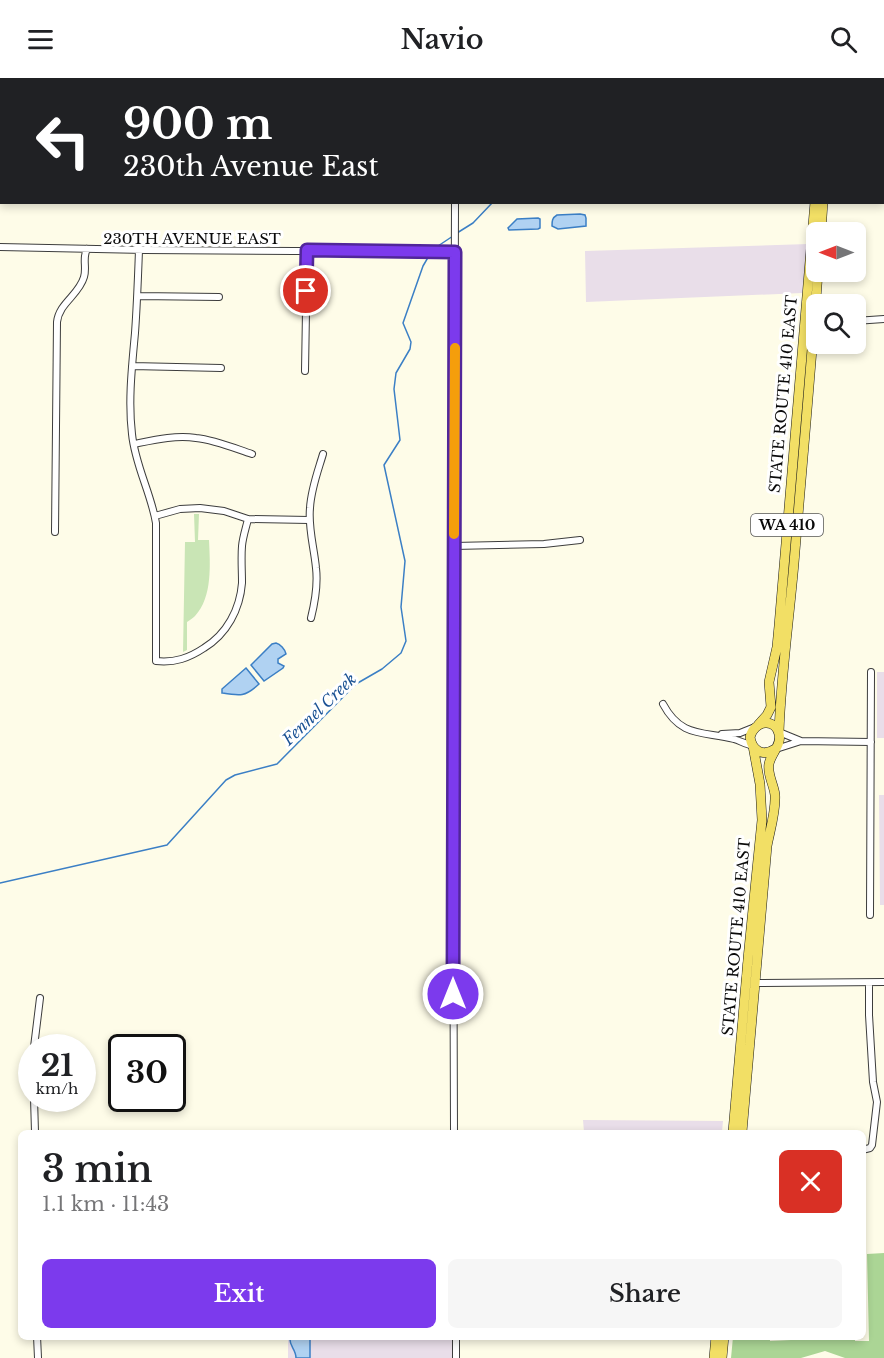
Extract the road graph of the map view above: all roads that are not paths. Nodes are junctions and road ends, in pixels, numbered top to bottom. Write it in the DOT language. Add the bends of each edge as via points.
graph roads {
  1 [pos="455,204"];
  2 [pos="814,204"];
  3 [pos="823,204"];
  4 [pos="822,222"];
  5 [pos="0,247"];
  6 [pos="87,249"];
  7 [pos="139,250"];
  8 [pos="307,250"];
  9 [pos="455,252"];
  10 [pos="812,294"];
  11 [pos="138,296"];
  12 [pos="219,297"];
  13 [pos="884,319"];
  14 [pos="866,320"];
  15 [pos="808,354"];
  16 [pos="809,354"];
  17 [pos="132,366"];
  18 [pos="221,368"];
  19 [pos="305,371"];
  20 [pos="134,444"];
  21 [pos="323,453"];
  22 [pos="252,454"];
  23 [pos="155,516"];
  24 [pos="248,519"];
  25 [pos="309,520"];
  26 [pos="55,532"];
  27 [pos="580,540"];
  28 [pos="454,546"];
  29 [pos="311,618"];
  30 [pos="872,672"];
  31 [pos="663,704"];
  32 [pos="756,726"];
  33 [pos="779,732"];
  34 [pos="712,735"];
  35 [pos="801,741"];
  36 [pos="871,742"];
  37 [pos="753,746"];
  38 [pos="776,749"];
  39 [pos="870,915"];
  40 [pos="884,982"];
  41 [pos="755,983"];
  42 [pos="869,983"];
  43 [pos="40,998"];
  44 [pos="36,1034"];
  45 [pos="34,1112"];
  46 [pos="35,1130"];
  47 [pos="454,1130"];
  48 [pos="733,1130"];
  49 [pos="742,1130"];
  50 [pos="866,1149"];
  51 [pos="37,1340"];
  52 [pos="456,1340"];
  53 [pos="716,1340"];
  54 [pos="724,1340"];
  55 [pos="38,1358"];
  56 [pos="456,1358"];
  57 [pos="714,1358"];
  58 [pos="722,1358"];
  1 -- 9 [label="street"];
  2 -- 10 [label="main road, STATE ROUTE 410 EAST / WA 410"];
  3 -- 4 [label="main road"];
  5 -- 6 [label="street, 230TH AVENUE EAST"];
  6 -- 7 [label="street, 230TH AVENUE EAST"];
  6 -- 26 [label="street" via="84,278 58,315"];
  7 -- 8 [label="street, 230TH AVENUE EAST"];
  7 -- 11 [label="street"];
  8 -- 9 [label="street, 230TH AVENUE EAST"];
  8 -- 19 [label="street"];
  9 -- 28 [label="street"];
  11 -- 12 [label="street"];
  11 -- 17 [label="street"];
  13 -- 14 [label="street"];
  15 -- 32 [label="main road, STATE ROUTE 410 EAST / WA 410" via="778,636 769,682 771,707"];
  16 -- 33 [label="main road, STATE ROUTE 410 EAST / WA 410"];
  17 -- 18 [label="street"];
  17 -- 20 [label="street"];
  20 -- 22 [label="street" via="194,438"];
  20 -- 23 [label="street"];
  21 -- 25 [label="street"];
  23 -- 24 [label="street" via="200,508"];
  23 -- 24 [label="street" via="156,661 167,662 198,652 218,639 225,629 240,593 242,545"];
  24 -- 25 [label="street"];
  25 -- 29 [label="street" via="316,569"];
  27 -- 28 [label="street"];
  28 -- 47 [label="street"];
  30 -- 36 [label="street"];
  31 -- 34 [label="street" via="682,726"];
  32 -- 33 [label="main road" via="768,723"];
  32 -- 34 [label="street" via="735,734"];
  32 -- 37 [label="main road, WA 410" via="750,737"];
  33 -- 35 [label="street"];
  33 -- 38 [label="main road, WA 410"];
  34 -- 37 [label="street"];
  35 -- 36 [label="street"];
  35 -- 38 [label="street"];
  36 -- 39 [label="street"];
  37 -- 38 [label="main road" via="762,753"];
  37 -- 48 [label="main road, STATE ROUTE 410 EAST / WA 410" via="762,820"];
  38 -- 41 [label="main road, STATE ROUTE 410 EAST / WA 410" via="768,768 775,804 767,846"];
  40 -- 42 [label="street"];
  41 -- 42 [label="street"];
  41 -- 49 [label="main road, STATE ROUTE 410 EAST / WA 410"];
  42 -- 50 [label="street" via="877,1102 872,1145"];
  43 -- 44 [label="street"];
  45 -- 46 [label="street"];
  51 -- 55 [label="street"];
  52 -- 56 [label="street"];
  53 -- 57 [label="main road"];
  54 -- 58 [label="main road"];
}
